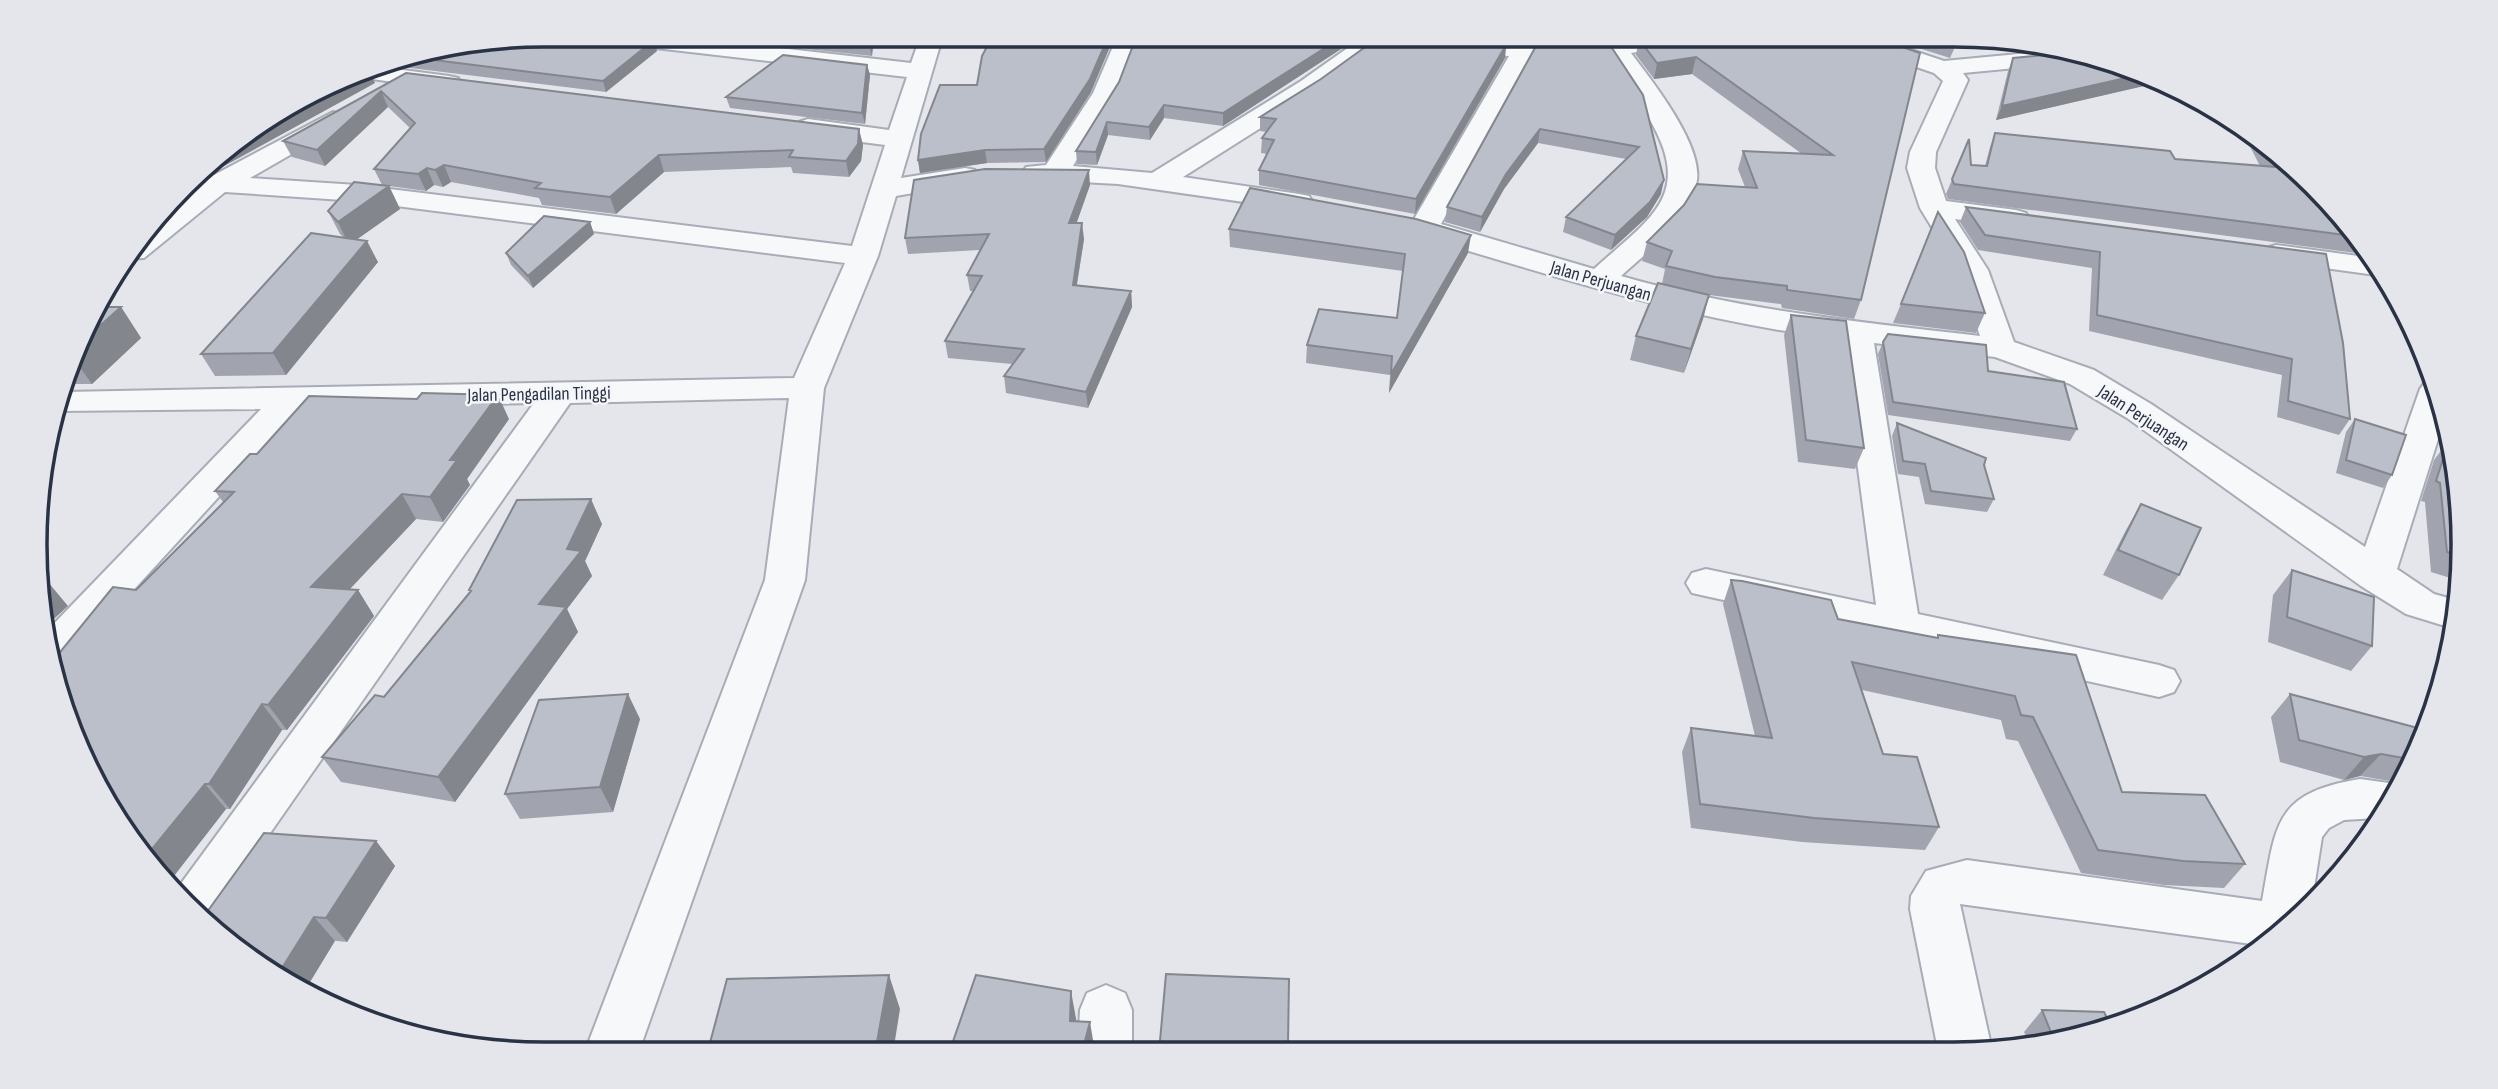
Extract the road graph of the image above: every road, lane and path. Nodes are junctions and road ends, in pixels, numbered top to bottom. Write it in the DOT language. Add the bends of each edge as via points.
graph roads {
  1 [pos="715,47"];
  2 [pos="928,47"];
  3 [pos="1124,47"];
  4 [pos="1364,47"];
  5 [pos="1494,47"];
  6 [pos="1556,47"];
  7 [pos="1613,47"];
  8 [pos="1880,47"];
  9 [pos="1524,50"];
  10 [pos="2053,57"];
  11 [pos="1941,68"];
  12 [pos="919,71"];
  13 [pos="383,75"];
  14 [pos="408,78"];
  15 [pos="476,86"];
  16 [pos="373,98"];
  17 [pos="349,111"];
  18 [pos="789,125"];
  19 [pos="899,139"];
  20 [pos="1055,173"];
  21 [pos="1158,181"];
  22 [pos="206,183"];
  23 [pos="885,189"];
  24 [pos="1330,208"];
  25 [pos="1934,208"];
  26 [pos="174,213"];
  27 [pos="2045,223"];
  28 [pos="2253,251"];
  29 [pos="863,256"];
  30 [pos="2366,266"];
  31 [pos="1600,280"];
  32 [pos="1856,331"];
  33 [pos="2000,348"];
  34 [pos="807,388"];
  35 [pos="560,392"];
  36 [pos="289,399"];
  37 [pos="69,402"];
  38 [pos="2431,407"];
  39 [pos="2375,576"];
  40 [pos="1706,583"];
  41 [pos="2439,609"];
  42 [pos="1899,623"];
  43 [pos="58,646"];
  44 [pos="2159,681"];
  45 [pos="2380,799"];
  46 [pos="198,900"];
  47 [pos="2284,915"];
  48 [pos="2271,926"];
  49 [pos="615,1042"];
  50 [pos="1963,1042"];
  1 -- 12 [label="street"];
  2 -- 12 [label="street"];
  3 -- 20 [label="street" via="1105,93"];
  4 -- 21 [label="street"];
  5 -- 9 [label="street"];
  6 -- 9 [label="street"];
  7 -- 31 [label="street" via="1677,142 1685,169 1669,213"];
  8 -- 11 [label="street"];
  9 -- 31 [label="street, Jalan Perjuangan" via="1410,224"];
  10 -- 11 [label="street"];
  11 -- 25 [label="street" via="1956,80 1923,152 1921,168"];
  12 -- 19 [label="street"];
  13 -- 14 [label="street"];
  14 -- 15 [label="street"];
  14 -- 16 [label="street"];
  17 -- 22 [label="street"];
  18 -- 19 [label="street"];
  19 -- 23 [label="street"];
  20 -- 21 [label="street"];
  20 -- 23 [label="street" via="961,176"];
  21 -- 24 [label="street"];
  22 -- 26 [label="street"];
  22 -- 29 [label="street" via="357,192"];
  23 -- 29 [label="street"];
  25 -- 27 [label="street"];
  25 -- 33 [label="street" via="1973,270"];
  28 -- 30 [label="street"];
  29 -- 34 [label="street"];
  31 -- 32 [label="street, Jalan Perjuangan" via="1722,311"];
  32 -- 33 [label="street, Jalan Perjuangan"];
  32 -- 42 [label="street"];
  33 -- 39 [label="street, Jalan Perjuangan" via="2103,388"];
  34 -- 35 [label="street, Jalan Pengadilan Tinggi"];
  34 -- 49 [label="street" via="785,580"];
  35 -- 36 [label="street, Jalan Pengadilan Tinggi"];
  35 -- 46 [label="street"];
  36 -- 37 [label="street, Jalan Pengadilan Tinggi"];
  36 -- 43 [label="street"];
  38 -- 39 [label="street"];
  39 -- 41 [label="street, Jalan Perjuangan"];
  40 -- 42 [label="street"];
  42 -- 44 [label="street"];
  45 -- 47 [label="street" via="2334,802 2312,814 2300,831"];
  48 -- 50 [label="street" via="1967,881 1943,886 1935,909"];
}
